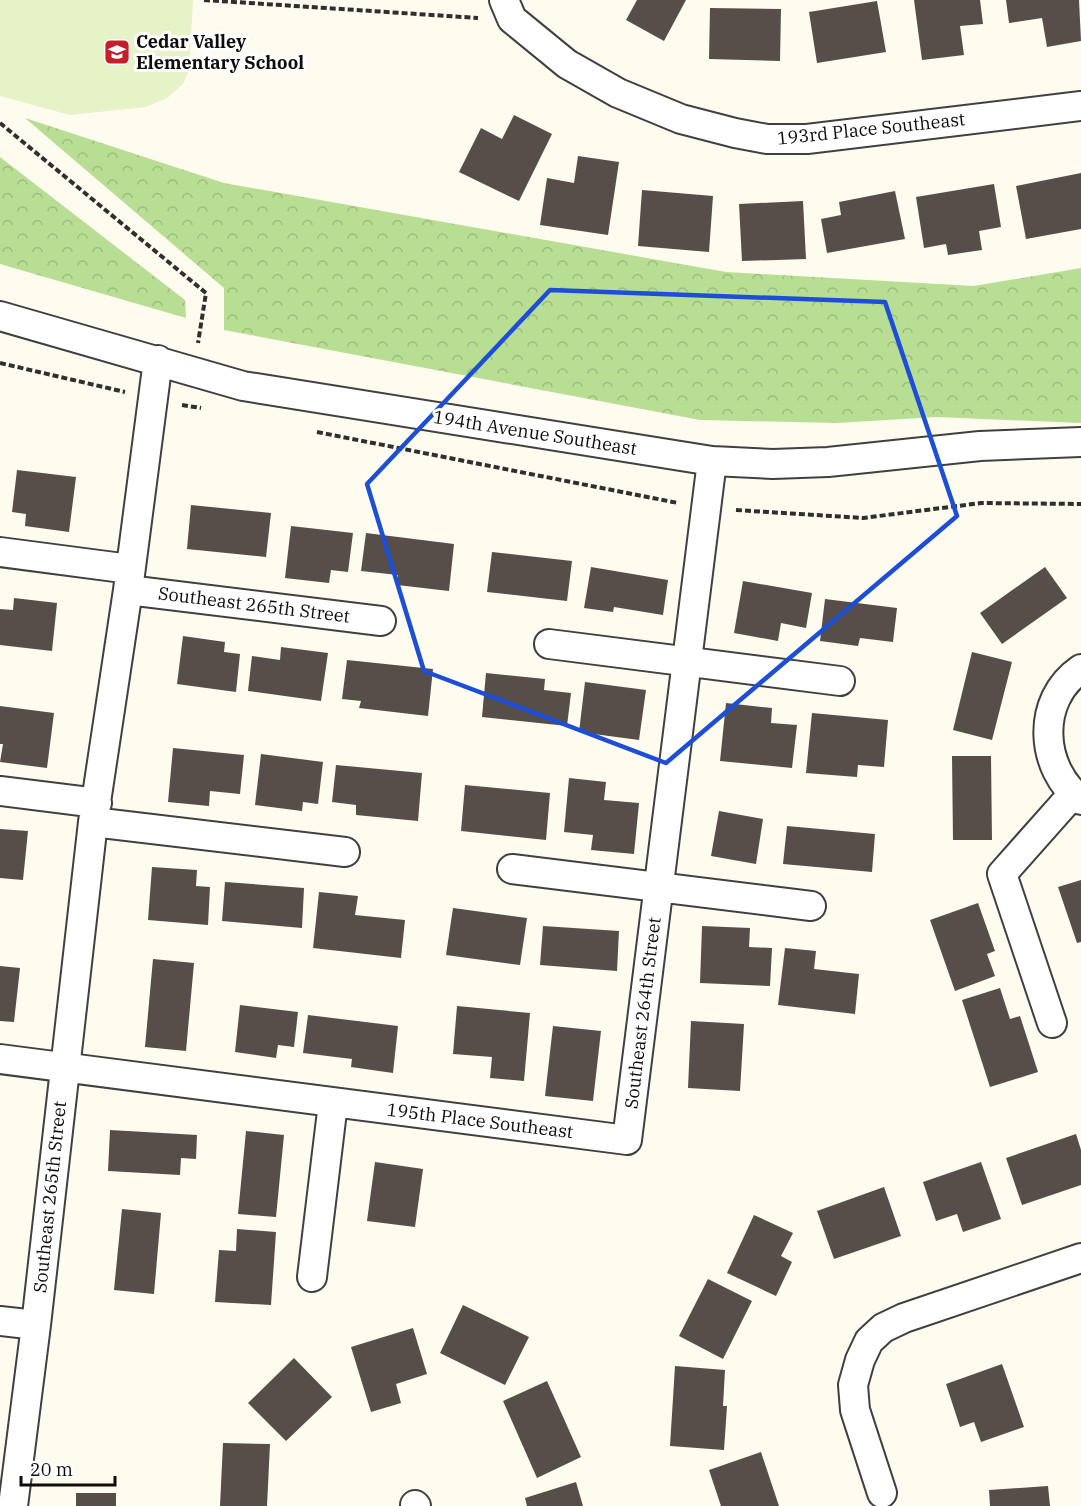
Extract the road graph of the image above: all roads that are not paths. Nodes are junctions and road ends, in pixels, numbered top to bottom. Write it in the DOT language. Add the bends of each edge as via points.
graph roads {
  1 [pos="508,10"];
  2 [pos="1081,106"];
  3 [pos="0,316"];
  4 [pos="158,360"];
  5 [pos="1081,442"];
  6 [pos="712,461"];
  7 [pos="0,552"];
  8 [pos="129,579"];
  9 [pos="381,621"];
  10 [pos="549,644"];
  11 [pos="687,662"];
  12 [pos="1081,669"];
  13 [pos="840,681"];
  14 [pos="0,791"];
  15 [pos="1077,797"];
  16 [pos="95,812"];
  17 [pos="345,852"];
  18 [pos="512,869"];
  19 [pos="659,887"];
  20 [pos="811,906"];
  21 [pos="1052,1023"];
  22 [pos="0,1059"];
  23 [pos="64,1069"];
  24 [pos="333,1103"];
  25 [pos="627,1140"];
  26 [pos="1081,1258"];
  27 [pos="312,1277"];
  28 [pos="0,1321"];
  29 [pos="36,1325"];
  30 [pos="882,1492"];
  31 [pos="13,1506"];
  1 -- 2 [label="street, 193rd Place Southeast" via="567,64 618,93 681,119 767,139 807,139"];
  3 -- 4 [label="street, 194th Avenue Southeast"];
  4 -- 6 [label="street, 194th Avenue Southeast" via="243,386"];
  4 -- 8 [label="street, Southeast 265th Street"];
  5 -- 6 [label="street, 194th Avenue Southeast" via="980,446 828,462"];
  6 -- 11 [label="street, Southeast 264th Street"];
  7 -- 8 [label="street, Southeast 265th Street"];
  8 -- 9 [label="street, Southeast 265th Street"];
  8 -- 16 [label="street, Southeast 265th Street"];
  10 -- 11 [label="street"];
  11 -- 13 [label="street"];
  11 -- 19 [label="street, Southeast 264th Street"];
  12 -- 15 [label="street" via="1064,686 1048,722 1052,761 1060,778"];
  14 -- 16 [label="street"];
  15 -- 21 [label="street" via="1002,874"];
  16 -- 17 [label="street"];
  16 -- 23 [label="street, Southeast 265th Street"];
  18 -- 19 [label="street"];
  19 -- 20 [label="street"];
  19 -- 25 [label="street, Southeast 264th Street"];
  22 -- 23 [label="street"];
  23 -- 24 [label="street, 195th Place Southeast"];
  23 -- 29 [label="street, Southeast 265th Street"];
  24 -- 25 [label="street, 195th Place Southeast"];
  24 -- 27 [label="street"];
  26 -- 30 [label="street" via="904,1318 883,1328 869,1341 853,1385 855,1410"];
  28 -- 29 [label="street"];
  29 -- 31 [label="street, Southeast 265th Street"];
}
